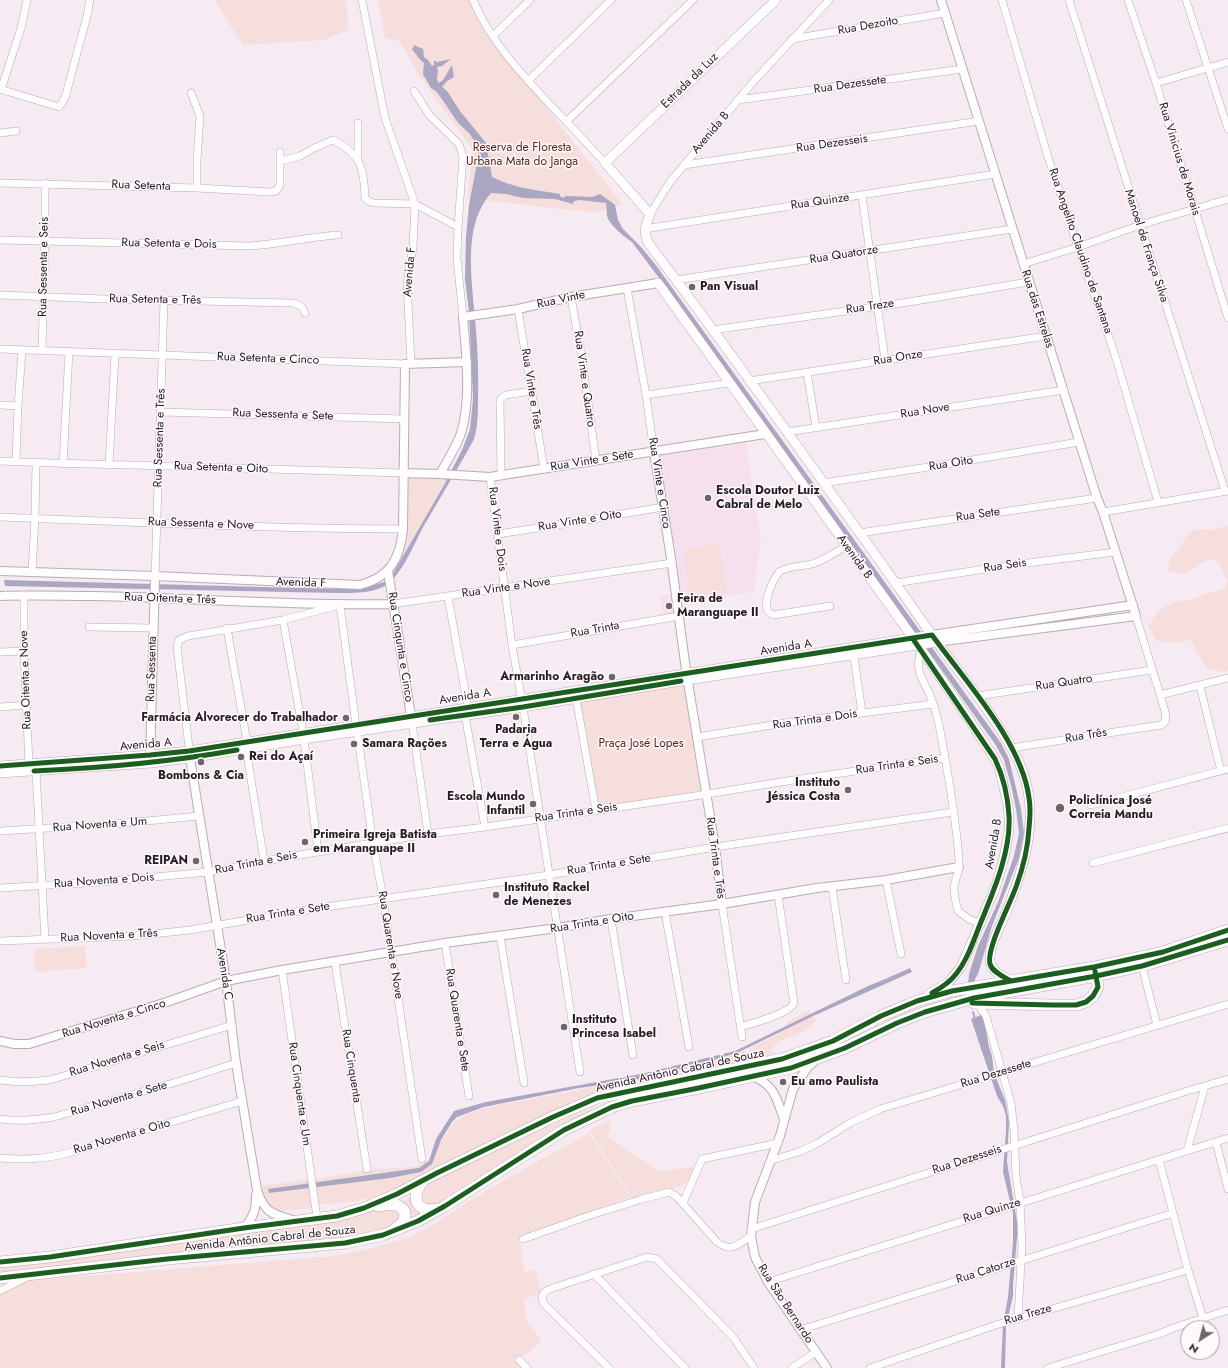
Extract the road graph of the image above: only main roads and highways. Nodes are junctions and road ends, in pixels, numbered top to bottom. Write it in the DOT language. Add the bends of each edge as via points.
graph roads {
  1 [pos="770,2"];
  2 [pos="650,214"];
  3 [pos="676,280"];
  4 [pos="934,639"];
  5 [pos="917,643"];
  6 [pos="687,676"];
  7 [pos="522,703"];
  8 [pos="150,759"];
  9 [pos="0,766"];
  10 [pos="0,773"];
  11 [pos="1228,930"];
  12 [pos="1228,940"];
  13 [pos="1095,972"];
  14 [pos="1011,981"];
  15 [pos="975,1000"];
  16 [pos="917,1001"];
  17 [pos="423,1180"];
  18 [pos="364,1208"];
  19 [pos="440,1209"];
  20 [pos="392,1232"];
  21 [pos="0,1262"];
  22 [pos="0,1278"];
  1 -- 2 [label="main road, Estrada da Luz" via="604,163"];
  2 -- 3 [label="main road, Avenida B" via="644,229 645,236"];
  3 -- 4 [label="main road, Avenida B"];
  3 -- 5 [label="main road, Avenida B" via="659,283"];
  4 -- 5 [label="main road, Avenida A"];
  4 -- 14 [label="main road, Avenida B" via="1004,733 1017,759 1028,793 1027,848 1016,887 990,955 992,968"];
  5 -- 6 [label="main road, Avenida A"];
  5 -- 16 [label="main road, Avenida B" via="995,760 1009,816 1004,858 996,886 962,967 948,983"];
  6 -- 7 [label="main road, Avenida A"];
  6 -- 7 [label="main road, Avenida A" via="576,698"];
  7 -- 8 [label="main road, Avenida A"];
  8 -- 9 [label="main road, Avenida A"];
  8 -- 10 [label="main road, Avenida A"];
  11 -- 13 [label="highway, Avenida Antônio Cabral de Souza"];
  12 -- 13 [label="highway, Avenida Antônio Cabral de Souza" via="1142,966"];
  13 -- 14 [label="highway, Avenida Antônio Cabral de Souza"];
  13 -- 15 [label="highway, Avenida Antônio Cabral de Souza"];
  13 -- 15 [label="highway" via="1098,987 1093,996 1086,1002 1076,1005"];
  14 -- 16 [label="highway, Avenida Antônio Cabral de Souza" via="952,991"];
  15 -- 19 [label="highway, Avenida Antônio Cabral de Souza" via="918,1014 845,1048 791,1068 612,1107 564,1130"];
  16 -- 17 [label="highway, Avenida Antônio Cabral de Souza" via="833,1041 782,1059 597,1098"];
  17 -- 18 [label="highway, Avenida Antônio Cabral de Souza"];
  17 -- 19 [label="highway" via="416,1192 416,1201 428,1209"];
  18 -- 20 [label="highway" via="391,1204 402,1208 405,1212 404,1221"];
  18 -- 21 [label="highway, Avenida Antônio Cabral de Souza" via="337,1216"];
  19 -- 20 [label="highway, Avenida Antônio Cabral de Souza"];
  20 -- 22 [label="highway, Avenida Antônio Cabral de Souza" via="345,1243"];
}
